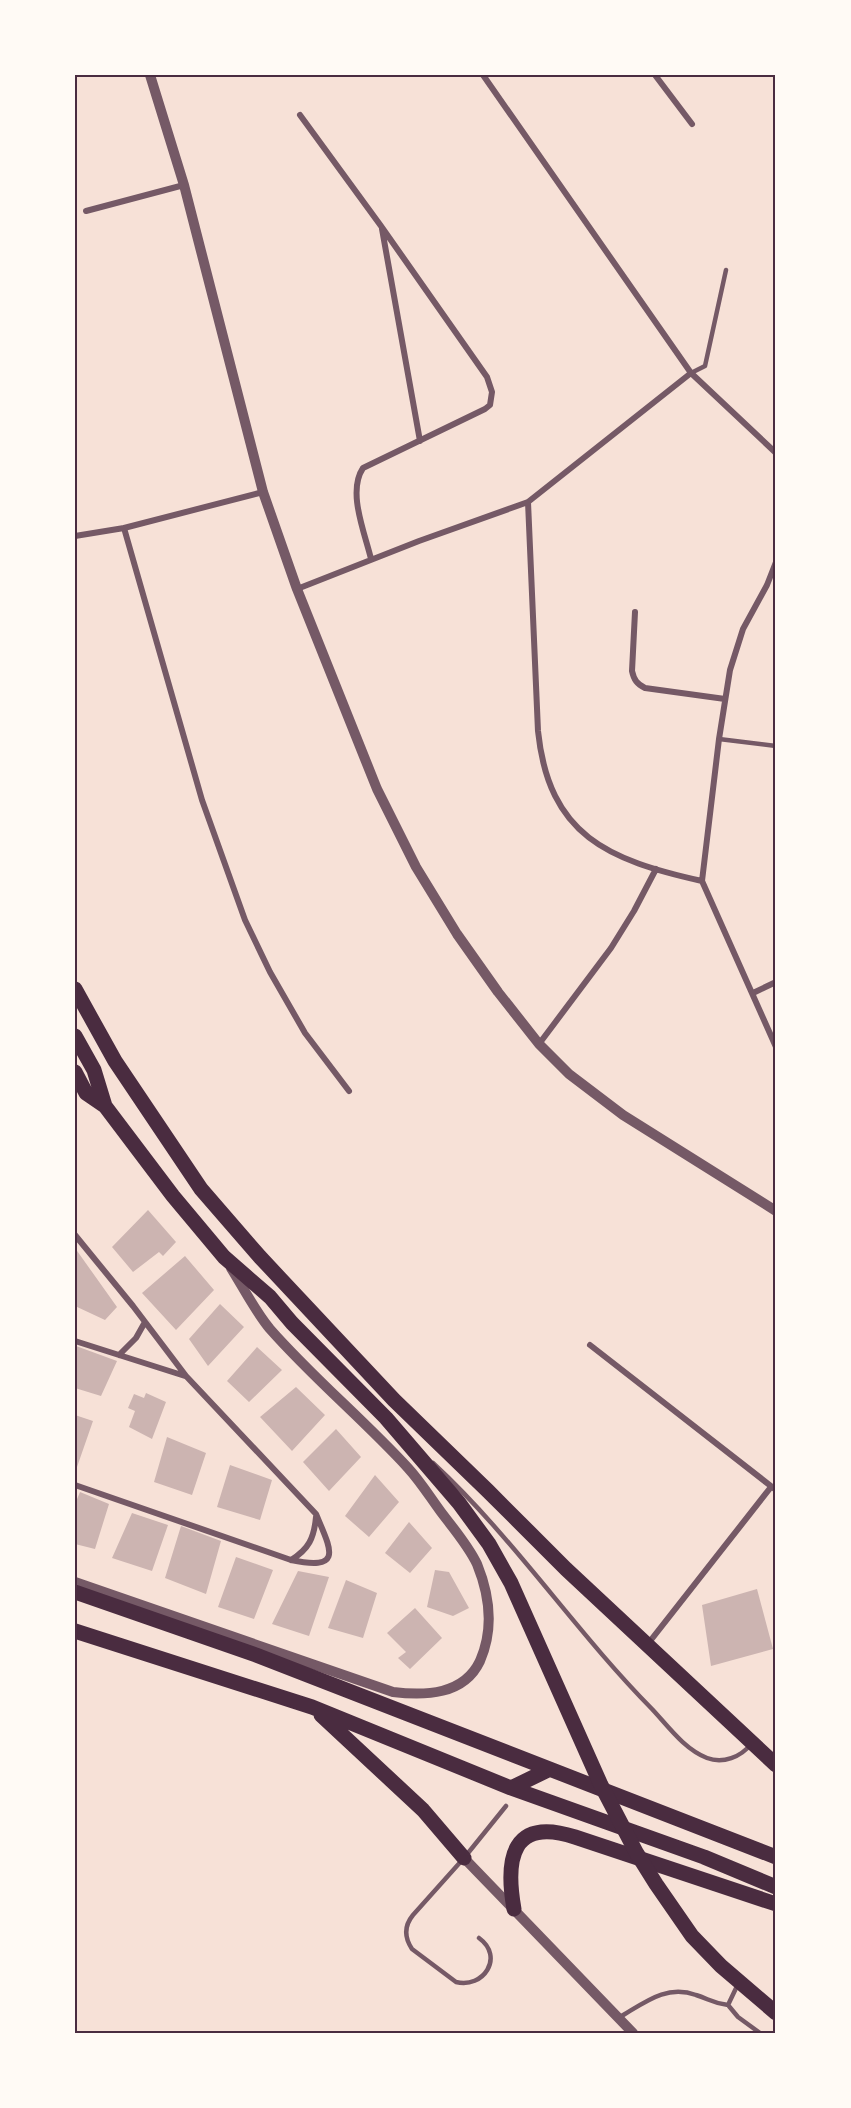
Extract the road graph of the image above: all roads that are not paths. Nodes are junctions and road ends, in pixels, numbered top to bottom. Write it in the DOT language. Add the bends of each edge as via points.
graph roads {
  1 [pos="150,75"];
  2 [pos="483,75"];
  3 [pos="655,75"];
  4 [pos="300,115"];
  5 [pos="692,123"];
  6 [pos="184,185"];
  7 [pos="86,211"];
  8 [pos="381,226"];
  9 [pos="726,270"];
  10 [pos="691,373"];
  11 [pos="420,441"];
  12 [pos="776,453"];
  13 [pos="262,492"];
  14 [pos="528,502"];
  15 [pos="124,528"];
  16 [pos="75,536"];
  17 [pos="371,559"];
  18 [pos="776,562"];
  19 [pos="297,589"];
  20 [pos="635,612"];
  21 [pos="725,699"];
  22 [pos="719,739"];
  23 [pos="776,746"];
  24 [pos="656,870"];
  25 [pos="702,881"];
  26 [pos="776,982"];
  27 [pos="75,989"];
  28 [pos="753,993"];
  29 [pos="75,1036"];
  30 [pos="539,1044"];
  31 [pos="776,1047"];
  32 [pos="75,1072"];
  33 [pos="349,1091"];
  34 [pos="105,1106"];
  35 [pos="776,1211"];
  36 [pos="75,1234"];
  37 [pos="224,1257"];
  38 [pos="145,1322"];
  39 [pos="75,1341"];
  40 [pos="590,1345"];
  41 [pos="118,1355"];
  42 [pos="186,1376"];
  43 [pos="410,1445"];
  44 [pos="75,1485"];
  45 [pos="774,1488"];
  46 [pos="316,1514"];
  47 [pos="291,1560"];
  48 [pos="75,1582"];
  49 [pos="75,1592"];
  50 [pos="75,1631"];
  51 [pos="647,1645"];
  52 [pos="312,1707"];
  53 [pos="753,1742"];
  54 [pos="776,1765"];
  55 [pos="548,1770"];
  56 [pos="511,1788"];
  57 [pos="506,1806"];
  58 [pos="776,1857"];
  59 [pos="464,1858"];
  60 [pos="776,1887"];
  61 [pos="776,1904"];
  62 [pos="514,1909"];
  63 [pos="479,1938"];
  64 [pos="739,1982"];
  65 [pos="728,2005"];
  66 [pos="776,2013"];
  67 [pos="618,2019"];
  68 [pos="633,2033"];
  69 [pos="760,2033"];
  1 -- 6 [label="street"];
  2 -- 10 [label="street"];
  3 -- 5 [label="street"];
  4 -- 8 [label="street"];
  6 -- 7 [label="street"];
  6 -- 13 [label="street"];
  8 -- 11 [label="street"];
  8 -- 11 [label="street" via="491,384 490,405"];
  9 -- 10 [label="lane" via="705,366"];
  10 -- 12 [label="street"];
  10 -- 14 [label="street"];
  11 -- 17 [label="street" via="363,468 358,475 356,496"];
  13 -- 15 [label="street"];
  13 -- 19 [label="street"];
  14 -- 17 [label="street"];
  14 -- 24 [label="street" via="538,731 541,761 551,790 565,815 585,836"];
  15 -- 16 [label="street"];
  15 -- 33 [label="street" via="202,800 245,920 305,1033"];
  17 -- 19 [label="street"];
  18 -- 21 [label="street" via="735,649"];
  19 -- 30 [label="street" via="377,789 416,867 498,992"];
  20 -- 21 [label="street" via="632,671 638,684"];
  21 -- 22 [label="street"];
  22 -- 23 [label="lane"];
  22 -- 25 [label="street"];
  24 -- 25 [label="street"];
  24 -- 30 [label="street" via="611,948"];
  25 -- 28 [label="street"];
  26 -- 28 [label="street"];
  27 -- 51 [label="main road" via="115,1061 201,1189 260,1257 394,1400"];
  28 -- 31 [label="street"];
  29 -- 34 [label="main road" via="94,1070"];
  30 -- 35 [label="street" via="623,1115"];
  32 -- 34 [label="main road" via="86,1093"];
  34 -- 37 [label="main road"];
  36 -- 38 [label="street"];
  37 -- 43 [label="main road" via="270,1297"];
  37 -- 48 [label="street" via="269,1328 409,1469 468,1547 484,1584 489,1609 490,1629 484,1651 476,1668 441,1693 393,1692"];
  38 -- 41 [label="street" via="136,1338"];
  38 -- 42 [label="street"];
  39 -- 41 [label="street"];
  40 -- 45 [label="street"];
  41 -- 42 [label="street"];
  42 -- 46 [label="street"];
  43 -- 53 [label="lane" via="445,1474 505,1538 609,1664 691,1748 707,1758 727,1760 745,1753"];
  43 -- 64 [label="main road" via="459,1503 511,1583 618,1819 656,1884 692,1936"];
  44 -- 47 [label="street"];
  45 -- 51 [label="street"];
  46 -- 47 [label="street" via="310,1544"];
  46 -- 47 [label="street" via="330,1548 327,1559 319,1564"];
  49 -- 55 [label="main road" via="256,1654"];
  50 -- 52 [label="main road"];
  51 -- 53 [label="main road"];
  52 -- 56 [label="main road"];
  52 -- 59 [label="main road" via="423,1810"];
  53 -- 54 [label="main road"];
  55 -- 56 [label="main road"];
  55 -- 58 [label="main road"];
  56 -- 60 [label="main road"];
  57 -- 59 [label="lane"];
  59 -- 62 [label="street"];
  59 -- 63 [label="lane" via="409,1920 406,1938 412,1949 463,1984 477,1980 492,1961 487,1943"];
  61 -- 62 [label="main road" via="568,1835 548,1832 533,1833 513,1850 510,1875"];
  62 -- 67 [label="street"];
  64 -- 65 [label="lane"];
  64 -- 66 [label="main road"];
  65 -- 67 [label="lane" via="690,1993 661,1993"];
  65 -- 69 [label="lane"];
  67 -- 68 [label="street"];
}
